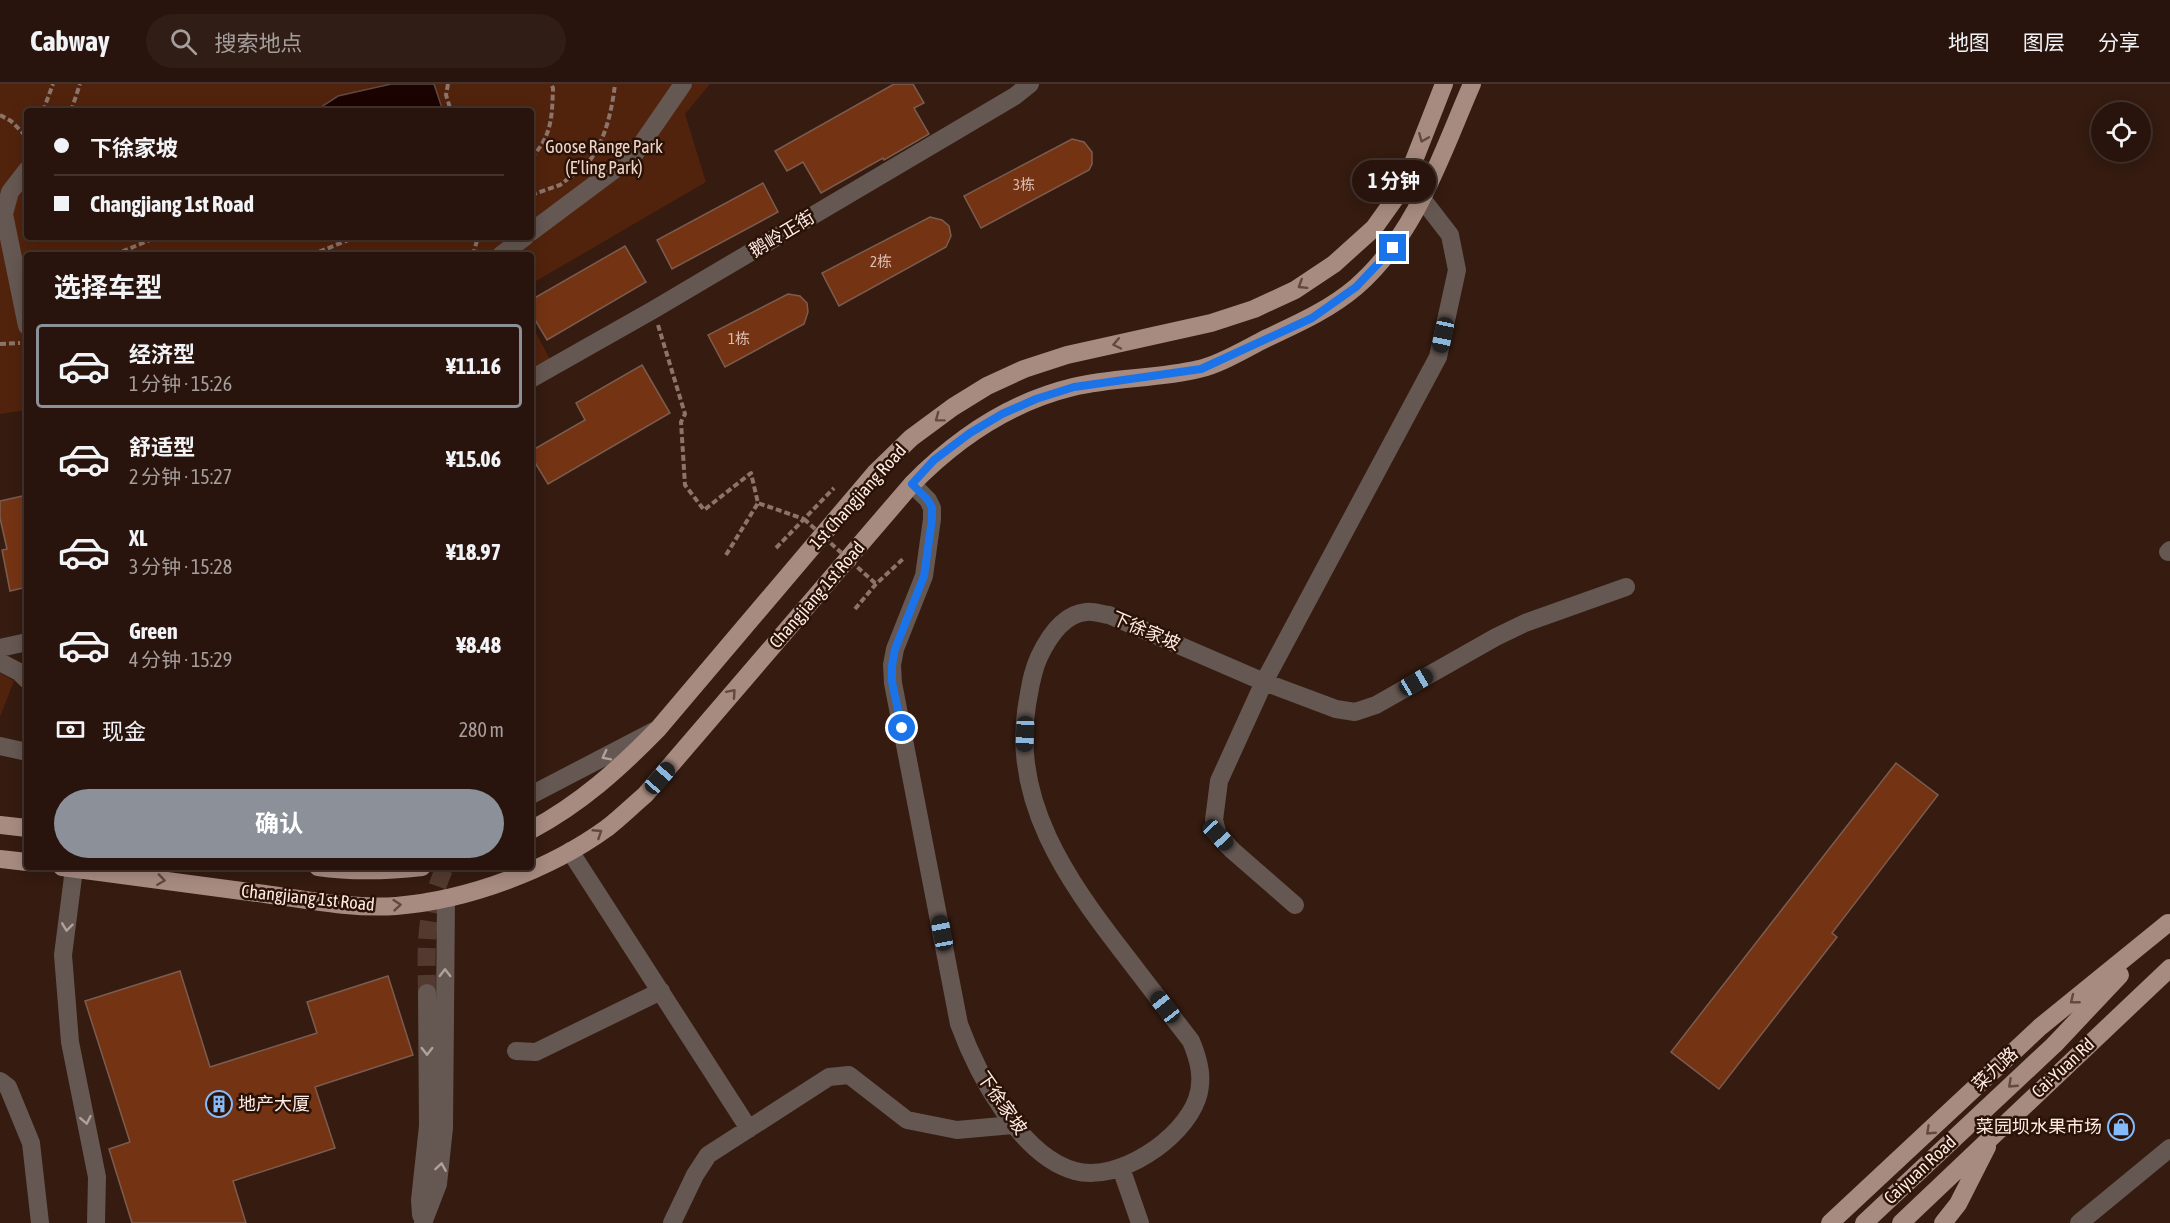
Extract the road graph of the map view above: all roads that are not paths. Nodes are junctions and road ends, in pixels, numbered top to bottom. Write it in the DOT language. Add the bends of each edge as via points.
graph roads {
  1 [pos="683,84"];
  2 [pos="1030,84"];
  3 [pos="1444,84"];
  4 [pos="1472,84"];
  5 [pos="24,174"];
  6 [pos="1423,200"];
  7 [pos="534,230"];
  8 [pos="521,240"];
  9 [pos="505,252"];
  10 [pos="24,311"];
  11 [pos="534,377"];
  12 [pos="912,484"];
  13 [pos="1626,587"];
  14 [pos="24,643"];
  15 [pos="0,648"];
  16 [pos="0,662"];
  17 [pos="24,677"];
  18 [pos="1264,682"];
  19 [pos="658,729"];
  20 [pos="0,746"];
  21 [pos="24,751"];
  22 [pos="534,793"];
  23 [pos="0,825"];
  24 [pos="24,828"];
  25 [pos="534,828"];
  26 [pos="570,851"];
  27 [pos="0,859"];
  28 [pos="24,862"];
  29 [pos="534,869"];
  30 [pos="68,870"];
  31 [pos="83,870"];
  32 [pos="339,870"];
  33 [pos="395,870"];
  34 [pos="532,870"];
  35 [pos="446,898"];
  36 [pos="1295,905"];
  37 [pos="2169,922"];
  38 [pos="2170,968"];
  39 [pos="660,991"];
  40 [pos="427,993"];
  41 [pos="2055,1044"];
  42 [pos="516,1050"];
  43 [pos="0,1081"];
  44 [pos="1013,1125"];
  45 [pos="749,1129"];
  46 [pos="1994,1133"];
  47 [pos="2170,1148"];
  48 [pos="1121,1168"];
  49 [pos="1930,1194"];
  50 [pos="1851,1204"];
  51 [pos="40,1223"];
  52 [pos="96,1223"];
  53 [pos="422,1223"];
  54 [pos="672,1223"];
  55 [pos="1140,1223"];
  56 [pos="1830,1223"];
  57 [pos="1863,1223"];
  58 [pos="1871,1223"];
  59 [pos="1900,1223"];
  60 [pos="1943,1223"];
  61 [pos="2079,1223"];
  1 -- 7 [label="street" via="634,155"];
  2 -- 11 [label="street, 鹅岭正街"];
  3 -- 19 [label="main road, 1st Changjiang Road, one-way" via="1404,186 1374,228 1334,264 1295,290 1254,309 1211,323 1067,355 1014,373 953,407 911,438 875,473"];
  4 -- 6 [label="main road, Changjiang 1st Road"];
  5 -- 10 [label="street" via="10,192 4,214"];
  6 -- 12 [label="main road, Changjiang 1st Road" via="1393,248 1356,287 1312,318 1201,369 1074,387 1036,399 970,433 934,460"];
  6 -- 18 [label="street" via="1450,235 1457,270 1438,357"];
  8 -- 9 [label="street"];
  26 -- 12 [label="main road, Changjiang 1st Road, one-way" via="608,827 645,795"];
  12 -- 44 [label="street, 下徐家坡" via="928,500 932,519 924,576 895,649 892,682 959,1024 979,1071"];
  13 -- 18 [label="street, 下徐家坡" via="1525,623 1377,705 1355,712 1336,709"];
  14 -- 15 [label="street"];
  16 -- 17 [label="street"];
  18 -- 36 [label="street" via="1219,781 1214,820 1218,835"];
  18 -- 48 [label="street, 下徐家坡" via="1109,615 1086,612 1066,620 1047,640 1033,670 1024,752 1030,793 1043,829 1086,905 1191,1041 1199,1060 1197,1100 1185,1120 1146,1156"];
  19 -- 22 [label="street, one-way"];
  19 -- 25 [label="main road, 1st Changjiang Road" via="586,796"];
  20 -- 21 [label="street"];
  23 -- 24 [label="main road"];
  26 -- 29 [label="main road, Changjiang 1st Road"];
  26 -- 39 [label="street"];
  27 -- 28 [label="main road"];
  30 -- 52 [label="street, one-way" via="63,955 70,1042 97,1177"];
  31 -- 35 [label="main road, Changjiang 1st Road, one-way" via="345,905 396,906"];
  32 -- 33 [label="main road"];
  34 -- 35 [label="main road, Changjiang 1st Road"];
  53 -- 35 [label="street, one-way" via="438,1184 443,1148"];
  37 -- 41 [label="main road, Cai-Yuan Rd"];
  37 -- 50 [label="main road, 菜九路, one-way" via="2040,1027"];
  38 -- 46 [label="main road, Cai-Yuan Rd"];
  39 -- 42 [label="street" via="536,1052"];
  39 -- 45 [label="street"];
  40 -- 53 [label="street, one-way" via="428,1126 420,1200"];
  41 -- 57 [label="main road, Caiyuan Road, one-way, bridge"];
  43 -- 51 [label="street" via="8,1087 31,1143"];
  44 -- 45 [label="street" via="957,1130 907,1120 849,1075 829,1077"];
  44 -- 48 [label="street, 下徐家坡" via="1053,1161 1075,1171 1100,1173"];
  45 -- 54 [label="street" via="708,1155"];
  46 -- 49 [label="main road, Cai-Yuan Rd"];
  46 -- 60 [label="main road" via="1958,1204"];
  47 -- 61 [label="street"];
  48 -- 55 [label="street"];
  49 -- 59 [label="main road, Caiyuan Road"];
  50 -- 56 [label="main road, 菜九路"];
  50 -- 58 [label="street"];
}
